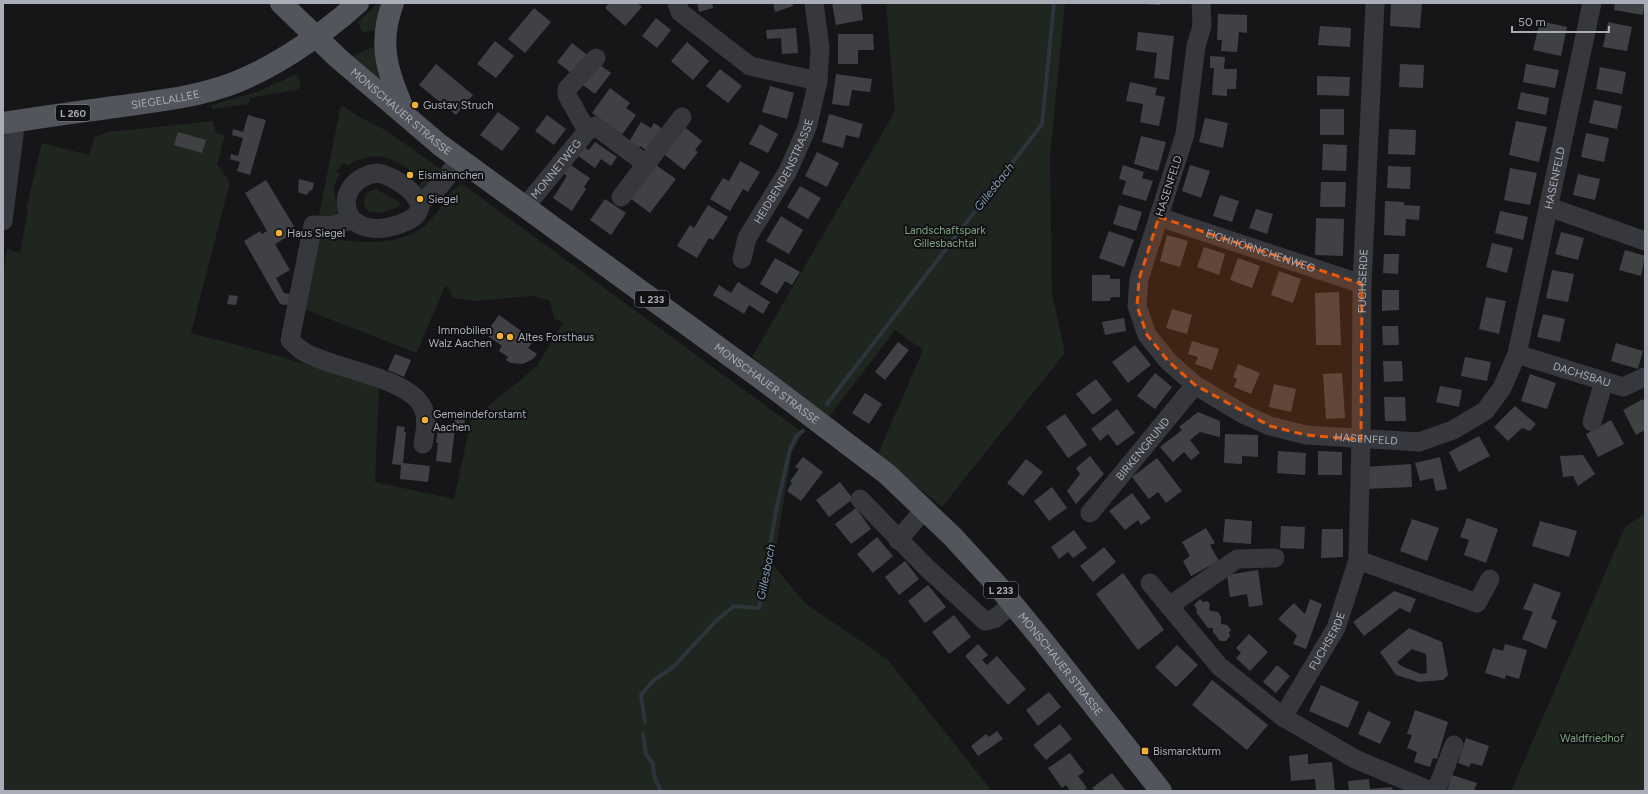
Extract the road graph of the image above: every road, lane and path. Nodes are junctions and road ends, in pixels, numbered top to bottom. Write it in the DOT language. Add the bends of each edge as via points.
graph roads {
  1 [pos="282,3"];
  2 [pos="358,3"];
  3 [pos="393,3"];
  4 [pos="677,3"];
  5 [pos="814,3"];
  6 [pos="1201,3"];
  7 [pos="1375,3"];
  8 [pos="1592,3"];
  9 [pos="315,36"];
  10 [pos="596,58"];
  11 [pos="818,81"];
  12 [pos="682,117"];
  13 [pos="408,119"];
  14 [pos="8,122"];
  15 [pos="587,131"];
  16 [pos="459,159"];
  17 [pos="646,164"];
  18 [pos="621,197"];
  19 [pos="419,202"];
  20 [pos="525,207"];
  21 [pos="1549,207"];
  22 [pos="1159,217"];
  23 [pos="352,220"];
  24 [pos="3,221"];
  25 [pos="1645,241"];
  26 [pos="742,259"];
  27 [pos="1362,284"];
  28 [pos="1517,354"];
  29 [pos="1645,377"];
  30 [pos="1604,381"];
  31 [pos="1195,385"];
  32 [pos="1592,422"];
  33 [pos="1361,440"];
  34 [pos="423,444"];
  35 [pos="860,499"];
  36 [pos="924,510"];
  37 [pos="1090,513"];
  38 [pos="898,540"];
  39 [pos="1275,558"];
  40 [pos="1358,560"];
  41 [pos="1490,579"];
  42 [pos="1150,583"];
  43 [pos="1013,604"];
  44 [pos="1169,606"];
  45 [pos="1283,716"];
  46 [pos="1454,745"];
  47 [pos="1161,791"];
  48 [pos="1431,791"];
  49 [pos="1436,791"];
  1 -- 9 [label="main road, L 233"];
  2 -- 9 [label="main road, L 260"];
  3 -- 13 [label="main road" via="384,32 384,50 393,86"];
  4 -- 11 [label="street" via="680,12 750,66"];
  5 -- 11 [label="street, HEIDBENDENSTRASSE" via="820,48"];
  6 -- 22 [label="street, HASENFELD" via="1202,26 1196,46 1185,134"];
  7 -- 27 [label="street, FUCHSERDE"];
  8 -- 21 [label="street, HASENFELD"];
  9 -- 13 [label="main road, MONSCHAUER STRASSE / L 233"];
  9 -- 14 [label="main road, SIEGELALLEE / L 260" via="250,76 220,88 170,99"];
  10 -- 15 [label="street, MONNETWEG" via="567,89 567,95"];
  11 -- 26 [label="street, HEIDBENDENSTRASSE" via="807,128 788,171 747,238"];
  12 -- 17 [label="street"];
  13 -- 16 [label="main road, MONSCHAUER STRASSE / L 233"];
  14 -- 24 [label="street" via="14,135"];
  15 -- 17 [label="street, MONNETWEG" via="595,126"];
  15 -- 20 [label="street, MONNETWEG"];
  16 -- 19 [label="street" via="445,180 431,195"];
  16 -- 20 [label="main road, MONSCHAUER STRASSE / L 233"];
  17 -- 18 [label="street"];
  19 -- 23 [label="street" via="420,207 415,217 394,226 369,229"];
  19 -- 23 [label="street" via="415,195 386,175 368,174 354,182 348,194 348,210"];
  20 -- 36 [label="main road, MONSCHAUER STRASSE / L 233" via="887,474"];
  21 -- 25 [label="street"];
  21 -- 28 [label="street, HASENFELD"];
  22 -- 27 [label="street, EICHHÖRNCHENWEG"];
  22 -- 31 [label="street, HASENFELD" via="1139,279 1137,306 1147,335 1168,361"];
  23 -- 34 [label="street" via="330,226 313,225 290,340 304,352 400,387 416,397 423,408 426,422"];
  27 -- 33 [label="street, FUCHSERDE"];
  28 -- 30 [label="street, DACHSBAU"];
  28 -- 33 [label="street, HASENFELD" via="1502,388 1485,411 1453,430 1419,442"];
  29 -- 30 [label="street, DACHSBAU" via="1623,387"];
  30 -- 32 [label="street"];
  31 -- 33 [label="street, HASENFELD" via="1243,414 1270,426 1306,435"];
  31 -- 37 [label="street, BIRKENGRUND"];
  33 -- 40 [label="street, FUCHSERDE"];
  35 -- 38 [label="street"];
  36 -- 38 [label="street"];
  36 -- 43 [label="main road, MONSCHAUER STRASSE / L 233" via="953,537"];
  38 -- 43 [label="street" via="985,621 994,619"];
  39 -- 44 [label="street" via="1237,559"];
  40 -- 41 [label="street" via="1477,603"];
  40 -- 45 [label="street, FUCHSERDE" via="1336,628"];
  42 -- 44 [label="street"];
  43 -- 47 [label="main road, MONSCHAUER STRASSE / L 233"];
  44 -- 45 [label="street" via="1219,666"];
  45 -- 48 [label="street" via="1355,760"];
  46 -- 49 [label="street"];
}
